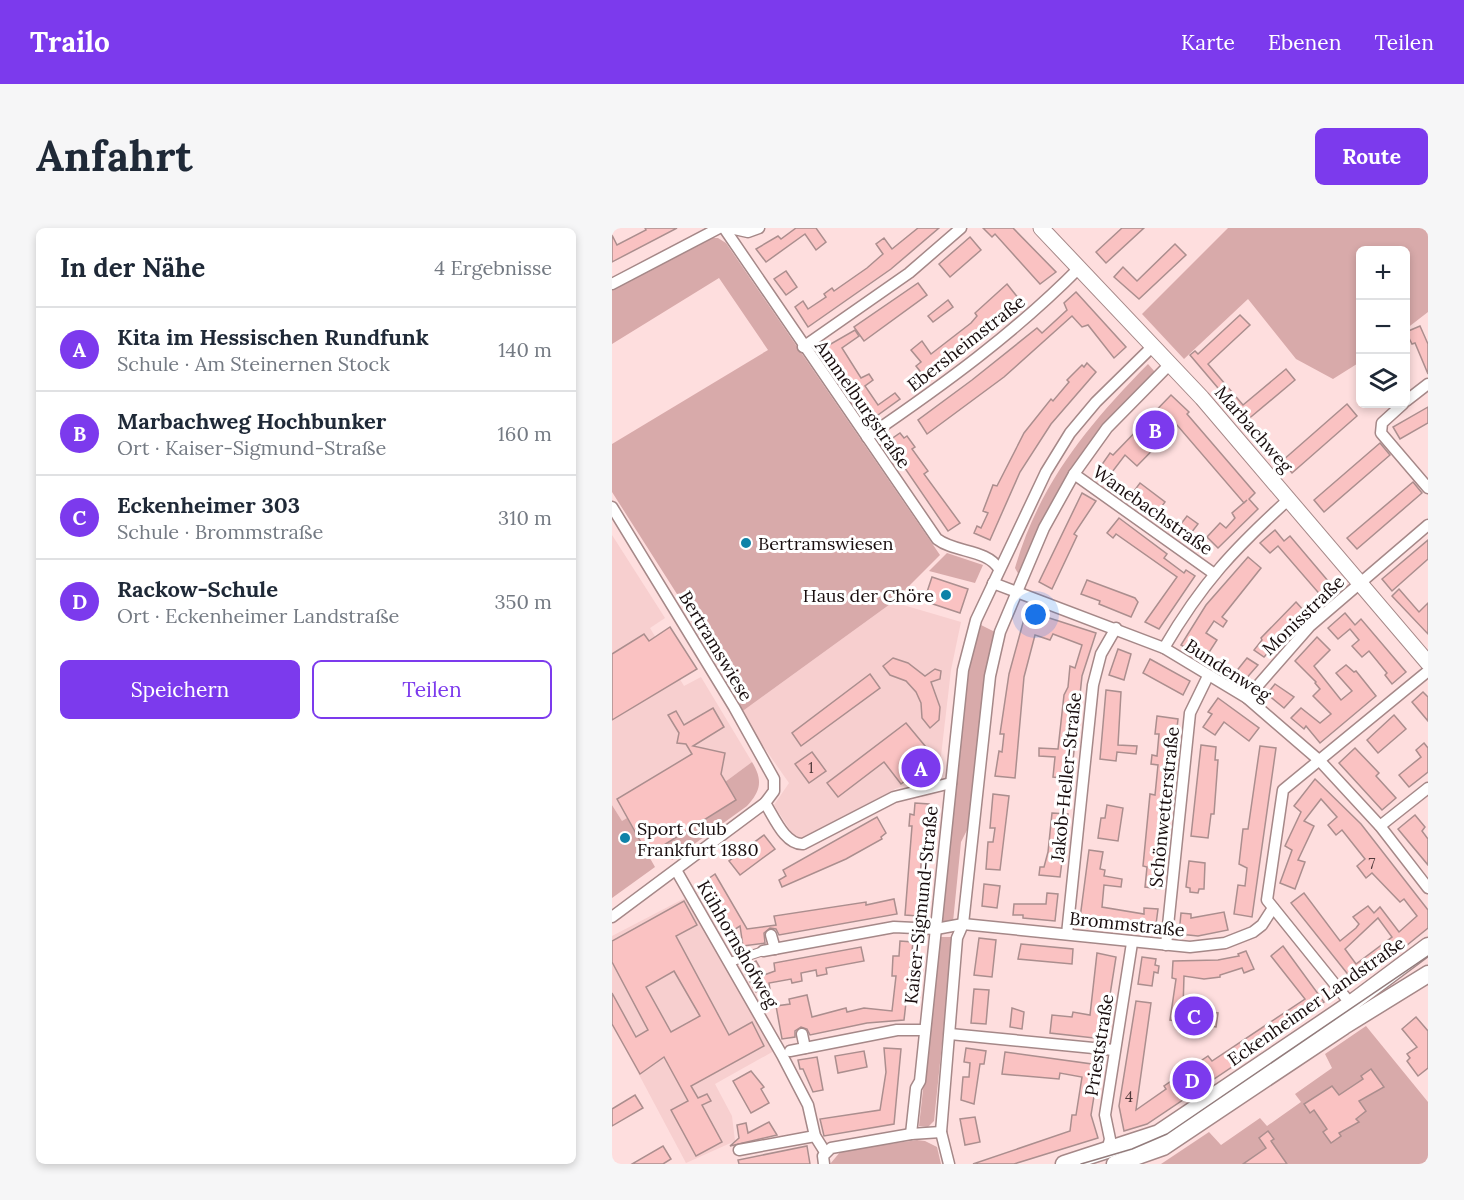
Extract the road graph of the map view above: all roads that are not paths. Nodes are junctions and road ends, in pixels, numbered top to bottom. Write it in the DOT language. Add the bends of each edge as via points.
graph roads {
  1 [pos="718,228"];
  2 [pos="724,228"];
  3 [pos="730,228"];
  4 [pos="759,228"];
  5 [pos="961,228"];
  6 [pos="1041,228"];
  7 [pos="1080,267"];
  8 [pos="612,284"];
  9 [pos="1153,346"];
  10 [pos="803,347"];
  11 [pos="1170,364"];
  12 [pos="1428,384"];
  13 [pos="1410,398"];
  14 [pos="1398,408"];
  15 [pos="867,437"];
  16 [pos="1074,474"];
  17 [pos="1428,488"];
  18 [pos="1289,499"];
  19 [pos="612,507"];
  20 [pos="1428,525"];
  21 [pos="999,569"];
  22 [pos="1213,573"];
  23 [pos="993,583"];
  24 [pos="1360,583"];
  25 [pos="1018,591"];
  26 [pos="1116,628"];
  27 [pos="1164,648"];
  28 [pos="1428,663"];
  29 [pos="1428,670"];
  30 [pos="1208,676"];
  31 [pos="1247,698"];
  32 [pos="1320,761"];
  33 [pos="951,783"];
  34 [pos="1428,788"];
  35 [pos="765,803"];
  36 [pos="1380,826"];
  37 [pos="676,870"];
  38 [pos="1428,888"];
  39 [pos="1273,908"];
  40 [pos="612,917"];
  41 [pos="963,924"];
  42 [pos="936,929"];
  43 [pos="1067,934"];
  44 [pos="771,935"];
  45 [pos="1132,943"];
  46 [pos="1166,945"];
  47 [pos="1428,946"];
  48 [pos="775,949"];
  49 [pos="763,951"];
  50 [pos="730,962"];
  51 [pos="1428,975"];
  52 [pos="1349,1005"];
  53 [pos="1370,1011"];
  54 [pos="925,1030"];
  55 [pos="802,1034"];
  56 [pos="950,1034"];
  57 [pos="804,1048"];
  58 [pos="1114,1050"];
  59 [pos="790,1051"];
  60 [pos="942,1132"];
  61 [pos="911,1134"];
  62 [pos="815,1136"];
  63 [pos="739,1150"];
  64 [pos="825,1152"];
  65 [pos="1111,1158"];
  66 [pos="824,1164"];
  67 [pos="949,1164"];
  68 [pos="1064,1164"];
  1 -- 8 [label="street"];
  2 -- 10 [label="street, Ammelburgstraße"];
  3 -- 4 [label="street" via="748,232"];
  5 -- 10 [label="street" via="909,273"];
  6 -- 7 [label="main road, Marbachweg"];
  7 -- 9 [label="main road, Marbachweg"];
  7 -- 15 [label="street, Ebersheimstraße" via="998,343"];
  9 -- 11 [label="main road, Marbachweg"];
  9 -- 21 [label="street, Kaiser-Sigmund-Straße" via="1070,433 1046,472"];
  10 -- 15 [label="street, Ammelburgstraße"];
  11 -- 16 [label="street" via="1107,428"];
  11 -- 18 [label="main road, Marbachweg"];
  12 -- 13 [label="street"];
  14 -- 17 [label="street" via="1382,423 1381,433"];
  15 -- 21 [label="street, Ammelburgstraße" via="937,539 950,547 986,557"];
  16 -- 22 [label="street, Wanebachstraße"];
  16 -- 25 [label="street" via="1044,528"];
  18 -- 22 [label="street"];
  18 -- 24 [label="main road, Marbachweg"];
  19 -- 35 [label="street, Bertramswiese" via="774,778 774,791"];
  20 -- 24 [label="street, Monisstraße"];
  21 -- 23 [label="street, Kaiser-Sigmund-Straße"];
  22 -- 27 [label="street"];
  23 -- 25 [label="street"];
  23 -- 33 [label="street, Kaiser-Sigmund-Straße" via="976,620 963,670"];
  24 -- 28 [label="main road, Marbachweg"];
  24 -- 31 [label="street, Monisstraße" via="1310,626"];
  25 -- 26 [label="street, Bundenweg"];
  25 -- 41 [label="street" via="1000,632 990,676"];
  26 -- 27 [label="street, Bundenweg"];
  26 -- 43 [label="street, Jakob-Heller-Straße" via="1101,654 1093,685"];
  27 -- 30 [label="street, Bundenweg"];
  29 -- 32 [label="street"];
  30 -- 31 [label="street, Bundenweg"];
  30 -- 46 [label="street, Schönwetterstraße" via="1190,713"];
  31 -- 32 [label="street, Bundenweg"];
  32 -- 36 [label="street, Bundenweg"];
  32 -- 39 [label="street" via="1283,790 1267,900"];
  33 -- 35 [label="street" via="894,797 796,845"];
  33 -- 42 [label="street, Kaiser-Sigmund-Straße"];
  34 -- 36 [label="street"];
  35 -- 37 [label="street, Kühhornshofweg"];
  36 -- 38 [label="street, Bundenweg"];
  37 -- 40 [label="street"];
  37 -- 50 [label="street, Kühhornshofweg"];
  39 -- 46 [label="street, Brommstraße" via="1253,932 1225,943 1190,948"];
  39 -- 52 [label="street"];
  41 -- 42 [label="street, Brommstraße"];
  41 -- 43 [label="street, Brommstraße"];
  41 -- 56 [label="street" via="957,938"];
  42 -- 48 [label="street, Brommstraße" via="894,927"];
  42 -- 54 [label="street, Kaiser-Sigmund-Straße"];
  43 -- 45 [label="street, Brommstraße"];
  44 -- 48 [label="street"];
  45 -- 46 [label="street, Brommstraße"];
  45 -- 58 [label="street, Prieststraße"];
  47 -- 52 [label="main road, Eckenheimer Landstraße"];
  48 -- 49 [label="street, Brommstraße"];
  49 -- 50 [label="street"];
  50 -- 62 [label="street, Kühhornshofweg" via="808,1105"];
  51 -- 53 [label="main road, Eckenheimer Landstraße"];
  52 -- 53 [label="street"];
  52 -- 65 [label="main road, Eckenheimer Landstraße" via="1159,1132"];
  53 -- 65 [label="main road, Eckenheimer Landstraße" via="1163,1147"];
  54 -- 57 [label="street" via="897,1030"];
  54 -- 61 [label="street, Kaiser-Sigmund-Straße"];
  55 -- 57 [label="street"];
  56 -- 58 [label="street"];
  56 -- 60 [label="street"];
  57 -- 59 [label="street"];
  58 -- 65 [label="street, Prieststraße" via="1105,1115"];
  60 -- 61 [label="street"];
  60 -- 67 [label="street"];
  61 -- 64 [label="street"];
  62 -- 63 [label="street"];
  62 -- 64 [label="street, Kühhornshofweg"];
  64 -- 66 [label="street"];
  65 -- 68 [label="main road, Eckenheimer Landstraße"];
}
